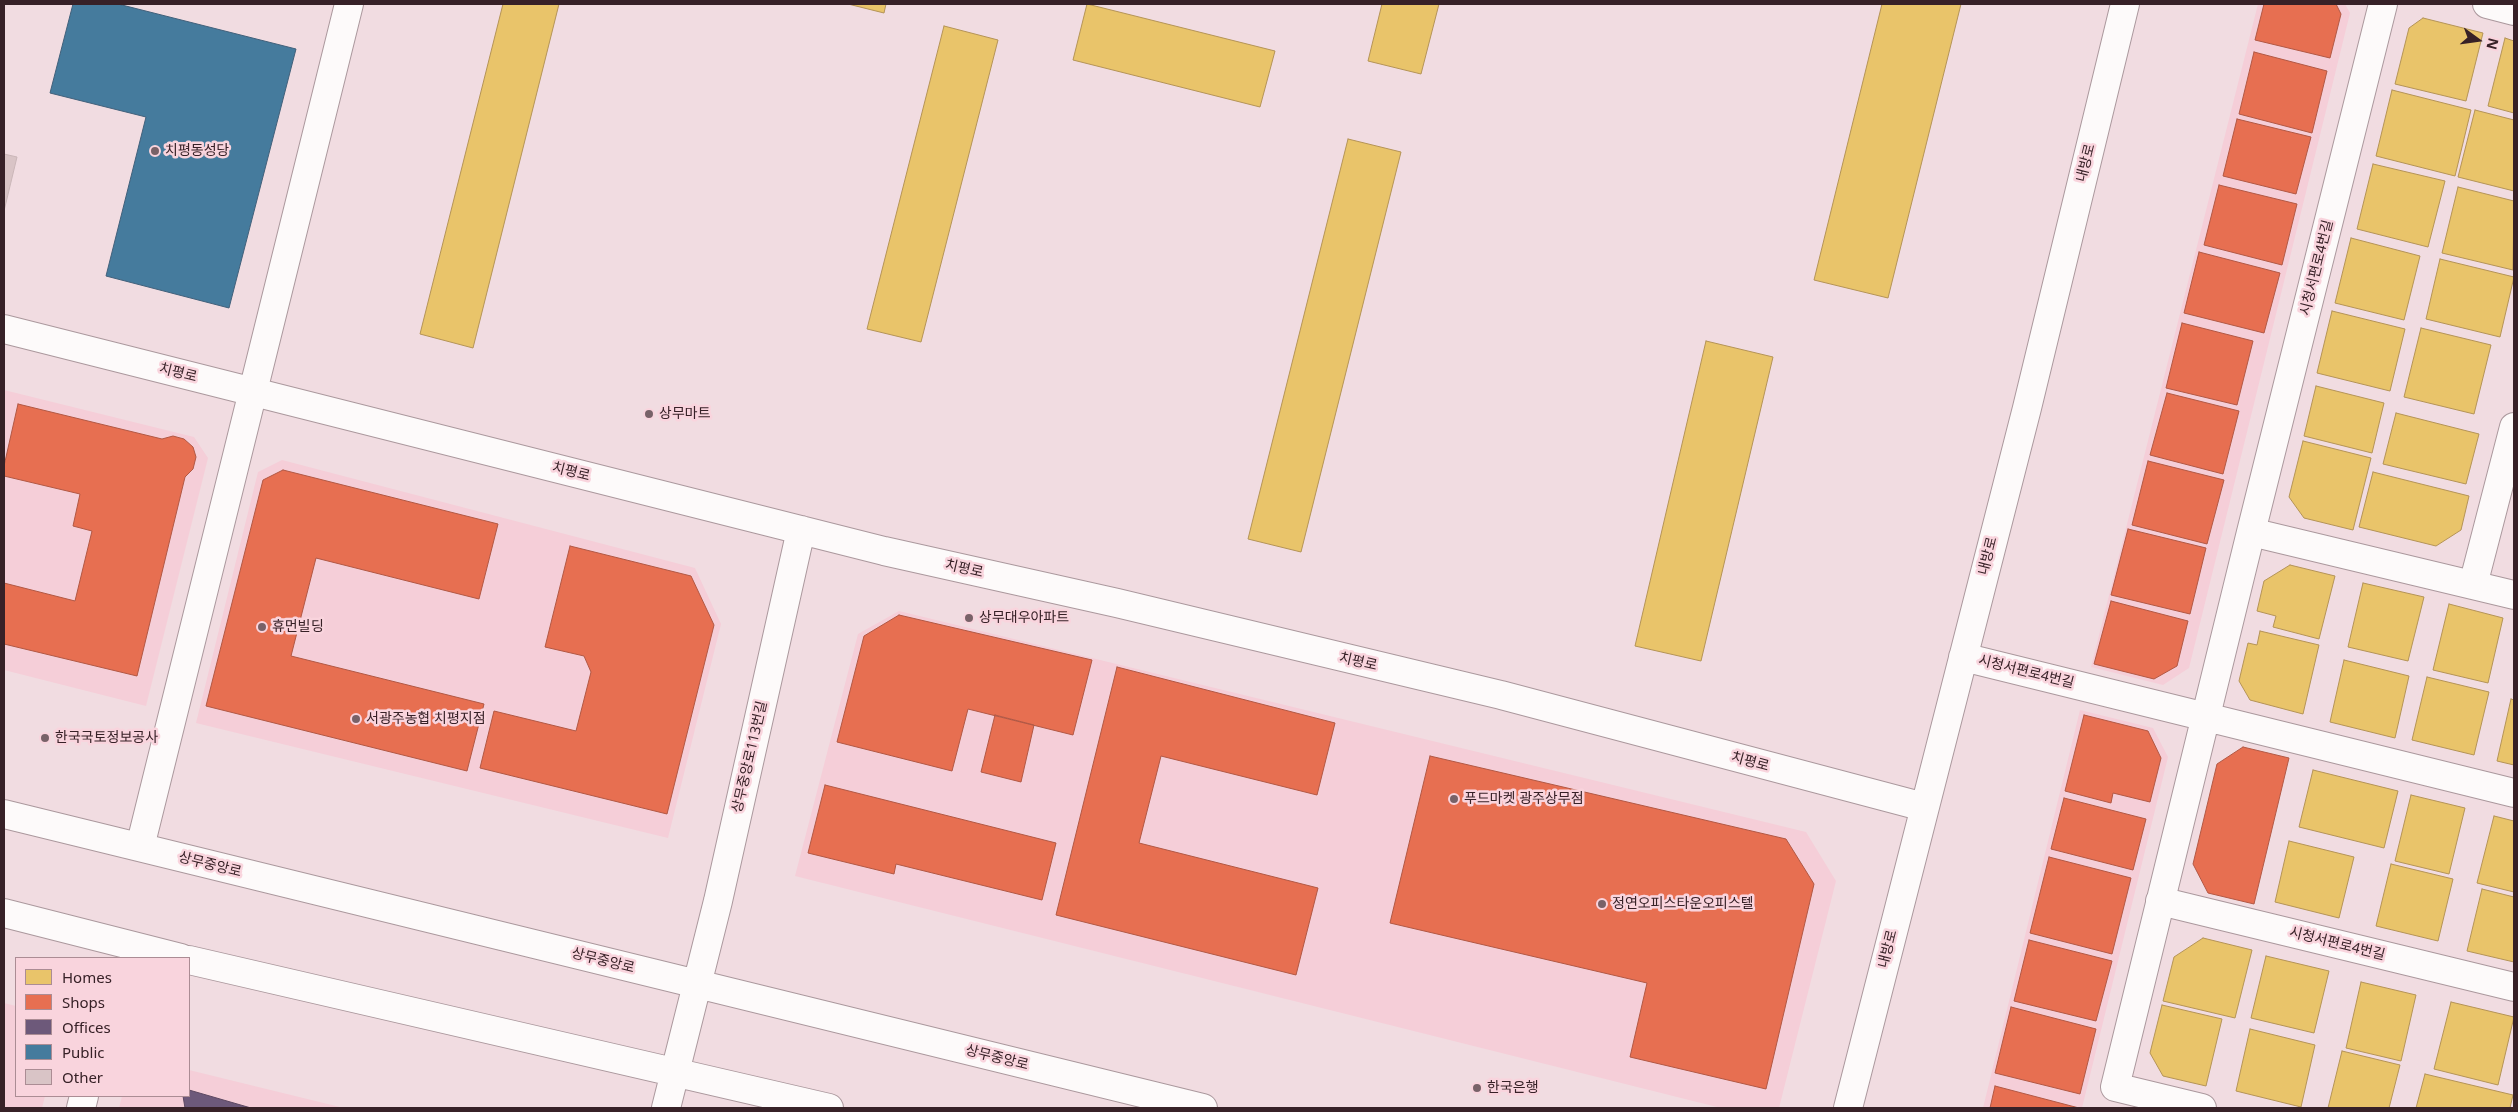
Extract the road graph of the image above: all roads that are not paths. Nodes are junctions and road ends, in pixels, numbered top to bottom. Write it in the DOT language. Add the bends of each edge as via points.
graph roads {
  1 [pos="350,4"];
  2 [pos="2125,4"];
  3 [pos="2384,4"];
  4 [pos="2487,4"];
  5 [pos="2514,11"];
  6 [pos="4,329"];
  7 [pos="254,392"];
  8 [pos="2514,427"];
  9 [pos="801,530"];
  10 [pos="2250,532"];
  11 [pos="2473,585"];
  12 [pos="2514,595"];
  13 [pos="1963,656"];
  14 [pos="2206,717"];
  15 [pos="2514,793"];
  16 [pos="1924,807"];
  17 [pos="4,814"];
  18 [pos="140,847"];
  19 [pos="2160,901"];
  20 [pos="4,913"];
  21 [pos="122,951"];
  22 [pos="173,957"];
  23 [pos="190,960"];
  24 [pos="697,984"];
  25 [pos="2514,987"];
  26 [pos="676,1072"];
  27 [pos="2112,1098"];
  28 [pos="666,1108"];
  29 [pos="829,1108"];
  30 [pos="1203,1108"];
  31 [pos="1848,1108"];
  32 [pos="2202,1108"];
  1 -- 7 [label="street"];
  2 -- 13 [label="street, 내방로"];
  3 -- 10 [label="street, 시청서편로4번길"];
  4 -- 5 [label="street"];
  6 -- 7 [label="street, 치평로"];
  7 -- 9 [label="street, 치평로"];
  7 -- 18 [label="street"];
  8 -- 11 [label="street"];
  9 -- 16 [label="street, 치평로" via="1501,695"];
  9 -- 24 [label="street, 상무중앙로113번길"];
  10 -- 11 [label="street"];
  10 -- 14 [label="street, 시청서편로4번길"];
  11 -- 12 [label="street"];
  13 -- 14 [label="street, 시청서편로4번길"];
  13 -- 16 [label="street, 내방로"];
  14 -- 15 [label="street, 시청서편로4번길"];
  14 -- 19 [label="street, 시청서편로4번길"];
  16 -- 31 [label="street, 내방로"];
  17 -- 18 [label="street, 상무중앙로"];
  18 -- 24 [label="street, 상무중앙로"];
  19 -- 25 [label="street, 시청서편로4번길"];
  19 -- 27 [label="street, 시청서편로4번길"];
  20 -- 21 [label="street"];
  21 -- 22 [label="street"];
  23 -- 26 [label="street"];
  24 -- 26 [label="street, 상무중앙로113번길"];
  24 -- 30 [label="street, 상무중앙로"];
  26 -- 28 [label="street, 상무중앙로113번길"];
  26 -- 29 [label="street"];
  27 -- 32 [label="street, 시청서편로4번길"];
}
